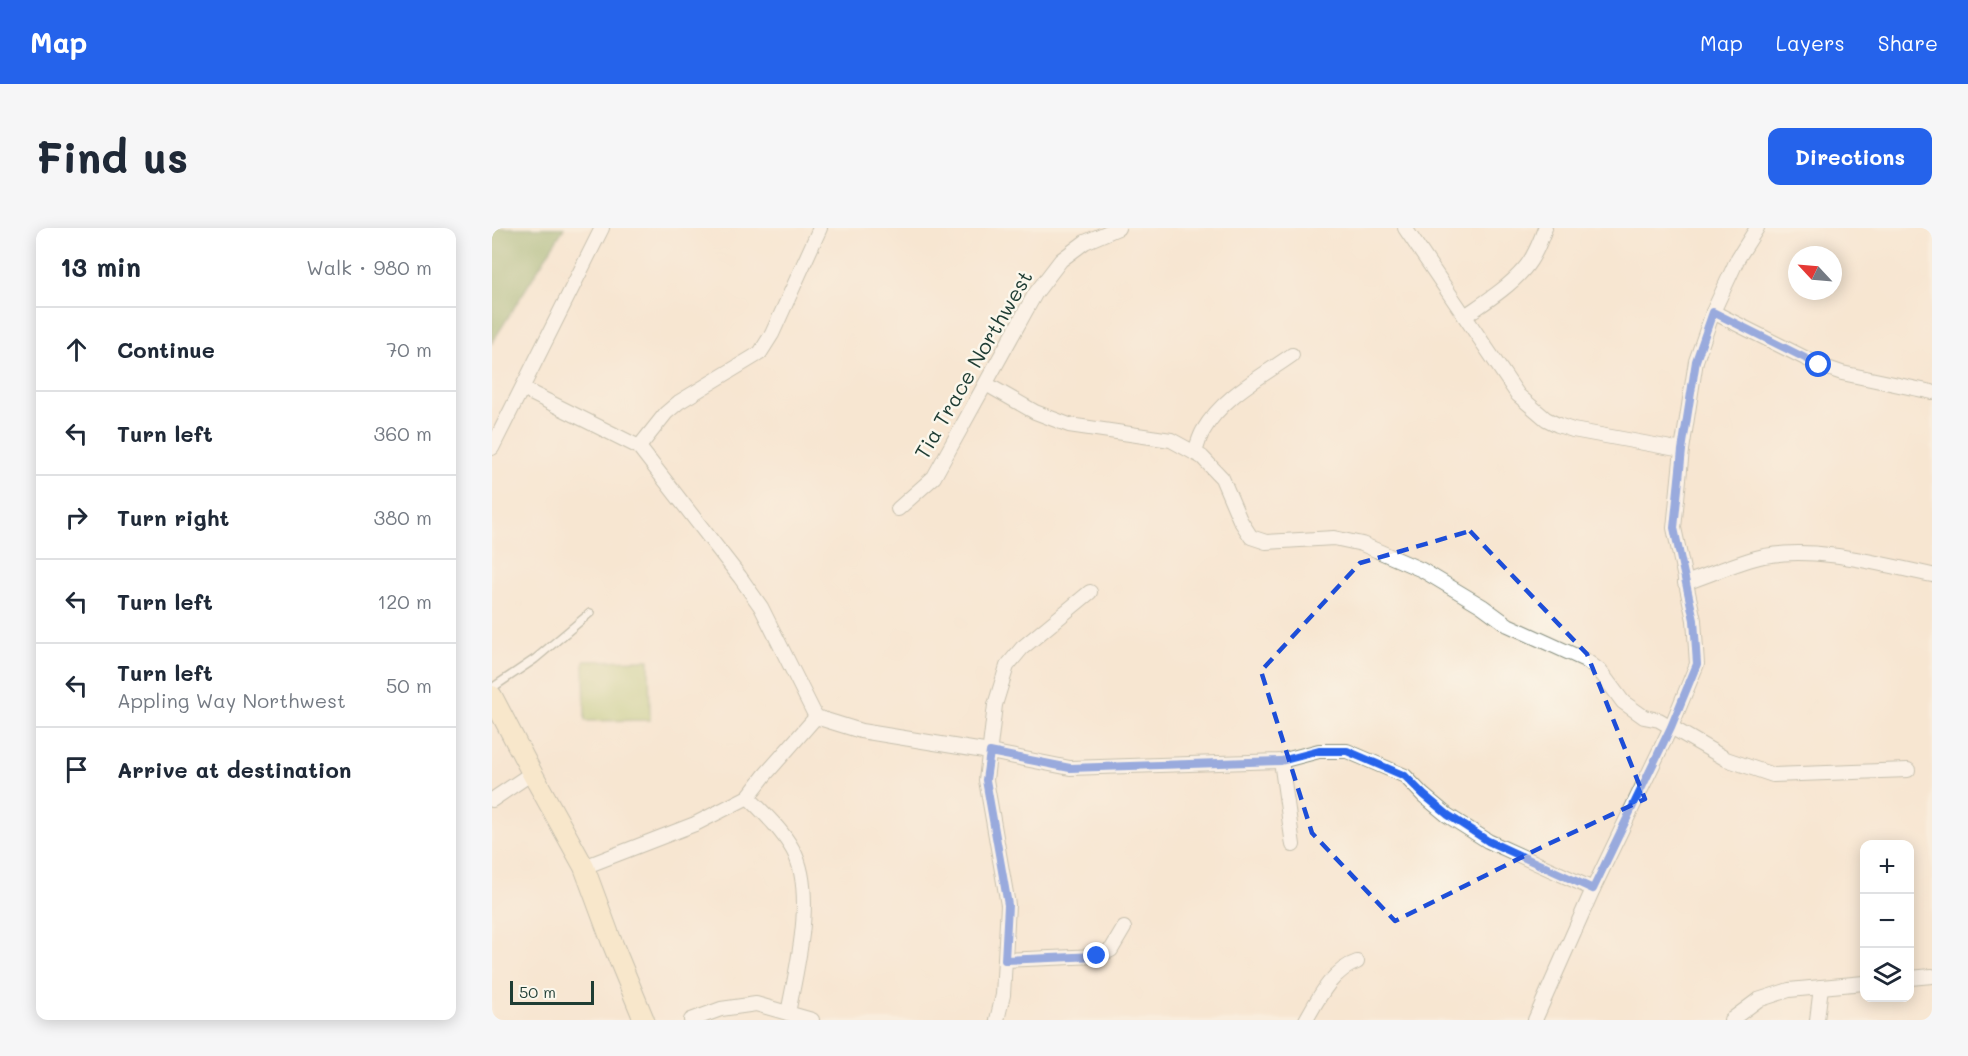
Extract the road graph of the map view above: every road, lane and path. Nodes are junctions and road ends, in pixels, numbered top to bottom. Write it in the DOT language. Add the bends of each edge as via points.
graph roads {
  1 [pos="602,228"];
  2 [pos="820,228"];
  3 [pos="1118,228"];
  4 [pos="1405,228"];
  5 [pos="1545,228"];
  6 [pos="1757,228"];
  7 [pos="1713,312"];
  8 [pos="1465,316"];
  9 [pos="1292,356"];
  10 [pos="986,384"];
  11 [pos="522,389"];
  12 [pos="1932,392"];
  13 [pos="639,447"];
  14 [pos="492,448"];
  15 [pos="1682,450"];
  16 [pos="1195,453"];
  17 [pos="898,509"];
  18 [pos="1932,575"];
  19 [pos="1685,583"];
  20 [pos="1090,592"];
  21 [pos="590,613"];
  22 [pos="492,688"];
  23 [pos="492,696"];
  24 [pos="816,717"];
  25 [pos="1671,727"];
  26 [pos="990,752"];
  27 [pos="1281,761"];
  28 [pos="1908,770"];
  29 [pos="532,773"];
  30 [pos="748,797"];
  31 [pos="492,800"];
  32 [pos="1293,846"];
  33 [pos="584,867"];
  34 [pos="1593,889"];
  35 [pos="1124,928"];
  36 [pos="1005,960"];
  37 [pos="1357,962"];
  38 [pos="1932,976"];
  39 [pos="1914,978"];
  40 [pos="1860,982"];
  41 [pos="1821,987"];
  42 [pos="788,1012"];
  43 [pos="644,1020"];
  44 [pos="691,1020"];
  45 [pos="812,1020"];
  46 [pos="997,1020"];
  47 [pos="1306,1020"];
  48 [pos="1536,1020"];
  49 [pos="1731,1020"];
  50 [pos="1816,1020"];
  1 -- 11 [label="street"];
  2 -- 13 [label="street" via="760,353 679,402"];
  3 -- 10 [label="street, Tia Trace Northwest" via="1085,242 1061,260 1035,294"];
  4 -- 8 [label="street"];
  5 -- 8 [label="street" via="1525,269"];
  6 -- 7 [label="street"];
  7 -- 12 [label="street" via="1819,365"];
  7 -- 15 [label="street" via="1696,361"];
  8 -- 15 [label="street" via="1518,395 1546,419 1573,430"];
  9 -- 16 [label="street" via="1244,388 1214,415"];
  10 -- 16 [label="street" via="1035,412 1069,425 1171,440"];
  10 -- 17 [label="street, Tia Trace Northwest" via="934,477"];
  11 -- 13 [label="street"];
  11 -- 14 [label="street"];
  13 -- 24 [label="street" via="761,607"];
  15 -- 19 [label="street" via="1674,528"];
  16 -- 25 [label="street" via="1222,478 1251,537 1266,542 1334,538 1362,544 1419,568 1508,625 1585,660 1600,671 1623,702 1644,717"];
  18 -- 19 [label="street" via="1803,553 1763,556"];
  19 -- 25 [label="street" via="1694,620 1697,664"];
  20 -- 26 [label="street" via="1022,648 1007,666 995,705"];
  21 -- 22 [label="lane" via="535,659"];
  23 -- 29 [label="street"];
  24 -- 26 [label="street" via="861,731"];
  24 -- 30 [label="street"];
  25 -- 28 [label="street" via="1726,759 1773,775"];
  25 -- 34 [label="street"];
  26 -- 27 [label="street" via="1070,768"];
  26 -- 36 [label="street" via="986,780 1008,905"];
  27 -- 32 [label="street"];
  27 -- 34 [label="street" via="1319,751 1347,751 1372,761 1405,776 1448,815 1488,841"];
  29 -- 31 [label="street"];
  29 -- 33 [label="street"];
  30 -- 33 [label="street" via="695,824"];
  30 -- 42 [label="street" via="776,825 794,851 802,881 803,938"];
  33 -- 43 [label="street"];
  34 -- 48 [label="street"];
  35 -- 36 [label="street" via="1111,950 1097,956"];
  36 -- 46 [label="street" via="1004,995"];
  37 -- 47 [label="street" via="1339,973"];
  38 -- 39 [label="street"];
  40 -- 41 [label="street"];
  41 -- 49 [label="street" via="1789,990 1758,1000"];
  41 -- 50 [label="street"];
  42 -- 44 [label="street" via="756,1004 721,1009"];
  42 -- 45 [label="street"];
}
